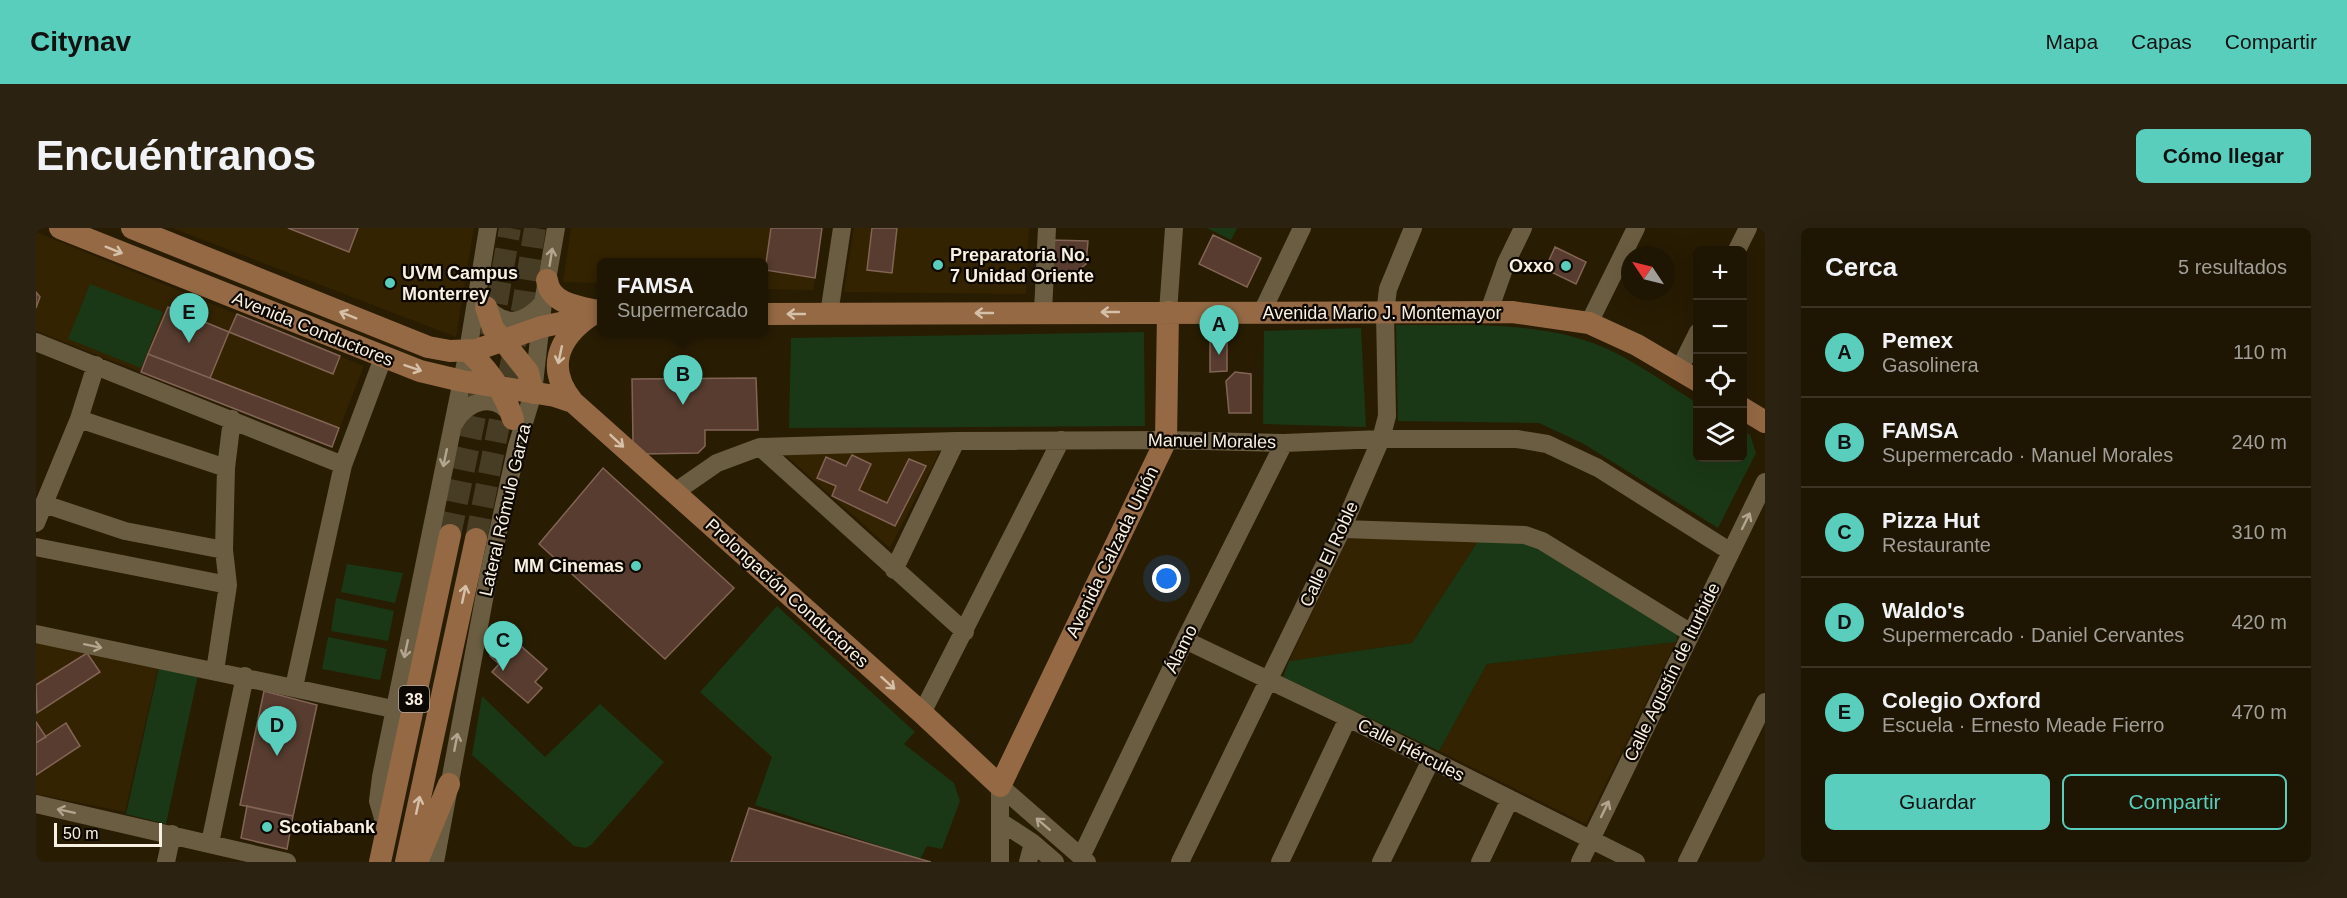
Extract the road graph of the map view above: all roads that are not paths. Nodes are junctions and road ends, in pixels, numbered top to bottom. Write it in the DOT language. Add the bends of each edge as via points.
graph roads {
  1 [pos="60,228"];
  2 [pos="132,228"];
  3 [pos="488,228"];
  4 [pos="556,228"];
  5 [pos="842,228"];
  6 [pos="1047,228"];
  7 [pos="1174,228"];
  8 [pos="1302,228"];
  9 [pos="1413,228"];
  10 [pos="1523,228"];
  11 [pos="1636,228"];
  12 [pos="1748,228"];
  13 [pos="1739,246"];
  14 [pos="545,292"];
  15 [pos="481,300"];
  16 [pos="1489,311"];
  17 [pos="1043,312"];
  18 [pos="1168,312"];
  19 [pos="1385,313"];
  20 [pos="768,314"];
  21 [pos="829,314"];
  22 [pos="1261,314"];
  23 [pos="597,315"];
  24 [pos="597,315"];
  25 [pos="597,316"];
  26 [pos="1589,323"];
  27 [pos="541,327"];
  28 [pos="503,341"];
  29 [pos="36,342"];
  30 [pos="468,351"];
  31 [pos="1693,354"];
  32 [pos="383,358"];
  33 [pos="96,365"];
  34 [pos="1688,375"];
  35 [pos="462,381"];
  36 [pos="500,388"];
  37 [pos="554,397"];
  38 [pos="1747,411"];
  39 [pos="79,418"];
  40 [pos="232,419"];
  41 [pos="518,421"];
  42 [pos="1765,422"];
  43 [pos="451,429"];
  44 [pos="1381,439"];
  45 [pos="1061,440"];
  46 [pos="1166,440"];
  47 [pos="956,441"];
  48 [pos="1284,442"];
  49 [pos="760,447"];
  50 [pos="343,465"];
  51 [pos="226,468"];
  52 [pos="1765,482"];
  53 [pos="675,492"];
  54 [pos="44,504"];
  55 [pos="36,523"];
  56 [pos="1342,529"];
  57 [pos="125,531"];
  58 [pos="450,535"];
  59 [pos="476,539"];
  60 [pos="36,547"];
  61 [pos="224,550"];
  62 [pos="1731,552"];
  63 [pos="117,562"];
  64 [pos="894,570"];
  65 [pos="228,585"];
  66 [pos="965,632"];
  67 [pos="1691,633"];
  68 [pos="36,634"];
  69 [pos="1185,640"];
  70 [pos="215,671"];
  71 [pos="245,676"];
  72 [pos="1269,680"];
  73 [pos="294,687"];
  74 [pos="1765,702"];
  75 [pos="393,709"];
  76 [pos="922,713"];
  77 [pos="1348,718"];
  78 [pos="1431,760"];
  79 [pos="449,784"];
  80 [pos="1000,786"];
  81 [pos="1510,799"];
  82 [pos="36,804"];
  83 [pos="1001,822"];
  84 [pos="386,828"];
  85 [pos="172,834"];
  86 [pos="1590,839"];
  87 [pos="210,843"];
  88 [pos="1033,843"];
  89 [pos="255,859"];
  90 [pos="1084,860"];
  91 [pos="166,862"];
  92 [pos="287,862"];
  93 [pos="380,862"];
  94 [pos="406,862"];
  95 [pos="417,862"];
  96 [pos="435,862"];
  97 [pos="1000,862"];
  98 [pos="1028,862"];
  99 [pos="1055,862"];
  100 [pos="1180,862"];
  101 [pos="1280,862"];
  102 [pos="1381,862"];
  103 [pos="1480,862"];
  104 [pos="1580,862"];
  105 [pos="1636,862"];
  106 [pos="1687,862"];
  1 -- 32 [label="main road, Avenida Conductores, one-way"];
  30 -- 2 [label="main road, Avenida Conductores, one-way" via="417,344"];
  3 -- 15 [label="street"];
  14 -- 4 [label="street, one-way"];
  5 -- 21 [label="street"];
  6 -- 17 [label="street"];
  7 -- 18 [label="street, Avenida Calzada Unión"];
  8 -- 22 [label="street"];
  9 -- 19 [label="street, Calle El Roble" via="1388,289"];
  10 -- 16 [label="street"];
  11 -- 26 [label="street"];
  12 -- 13 [label="street"];
  14 -- 15 [label="street" via="531,314 514,321 502,319"];
  14 -- 23 [label="main road"];
  14 -- 27 [label="street"];
  15 -- 28 [label="main road"];
  15 -- 30 [label="street"];
  16 -- 19 [label="main road, Avenida Mario J. Montemayor"];
  16 -- 26 [label="main road, Avenida Mario J. Montemayor"];
  18 -- 17 [label="main road, Avenida Mario J. Montemayor, one-way"];
  17 -- 21 [label="main road, Avenida Mario J. Montemayor, one-way"];
  18 -- 22 [label="main road, Avenida Mario J. Montemayor"];
  18 -- 46 [label="main road, Avenida Calzada Unión"];
  19 -- 22 [label="main road, Avenida Mario J. Montemayor"];
  19 -- 44 [label="street, Calle El Roble" via="1387,408"];
  21 -- 20 [label="main road, Avenida Mario J. Montemayor, one-way"];
  24 -- 27 [label="main road"];
  25 -- 37 [label="main road, one-way" via="568,335 561,346 560,379"];
  26 -- 34 [label="main road, Avenida Mario J. Montemayor"];
  27 -- 28 [label="main road"];
  27 -- 37 [label="street"];
  28 -- 30 [label="main road, Avenida Conductores"];
  28 -- 37 [label="main road"];
  29 -- 33 [label="street"];
  30 -- 35 [label="street"];
  30 -- 36 [label="main road"];
  31 -- 34 [label="street"];
  32 -- 35 [label="main road, Avenida Conductores, one-way"];
  32 -- 50 [label="street"];
  33 -- 39 [label="street"];
  33 -- 40 [label="street"];
  35 -- 36 [label="main road, Avenida Conductores"];
  35 -- 43 [label="street"];
  36 -- 37 [label="main road, Avenida Conductores"];
  36 -- 41 [label="main road"];
  37 -- 41 [label="main road"];
  37 -- 53 [label="main road, Prolongación Conductores, one-way"];
  38 -- 42 [label="main road"];
  39 -- 51 [label="street"];
  39 -- 54 [label="street"];
  40 -- 50 [label="street"];
  40 -- 51 [label="street"];
  41 -- 43 [label="street" via="503,406 482,401 465,409"];
  79 -- 41 [label="street, Lateral Rómulo Garza, one-way" via="517,446"];
  43 -- 75 [label="street, one-way"];
  44 -- 48 [label="street, Manuel Morales"];
  44 -- 56 [label="street, Calle El Roble"];
  44 -- 62 [label="street, Manuel Morales" via="1518,439 1547,444 1598,468"];
  45 -- 46 [label="street, Manuel Morales"];
  45 -- 47 [label="street, Manuel Morales"];
  45 -- 66 [label="street"];
  46 -- 48 [label="street, Manuel Morales"];
  46 -- 80 [label="main road, Avenida Calzada Unión"];
  47 -- 49 [label="street, Manuel Morales"];
  47 -- 64 [label="street"];
  48 -- 69 [label="street, Álamo"];
  49 -- 53 [label="street, Manuel Morales" via="717,463"];
  49 -- 64 [label="street"];
  50 -- 73 [label="street"];
  51 -- 61 [label="street"];
  62 -- 52 [label="street, Calle Agustín de Iturbide, one-way"];
  53 -- 76 [label="main road, Prolongación Conductores, one-way"];
  54 -- 55 [label="street"];
  54 -- 57 [label="street"];
  56 -- 67 [label="street" via="1525,535 1542,541"];
  56 -- 72 [label="street, Calle El Roble"];
  57 -- 61 [label="street"];
  57 -- 63 [label="street"];
  58 -- 84 [label="main road, 38"];
  94 -- 59 [label="main road, 38, one-way"];
  60 -- 63 [label="street"];
  61 -- 65 [label="street"];
  62 -- 67 [label="street, Calle Agustín de Iturbide"];
  63 -- 65 [label="street"];
  64 -- 66 [label="street"];
  65 -- 70 [label="street"];
  66 -- 76 [label="street"];
  86 -- 67 [label="street, Calle Agustín de Iturbide, one-way"];
  68 -- 70 [label="street, one-way"];
  69 -- 72 [label="street, Calle Hércules"];
  69 -- 90 [label="street, Álamo"];
  70 -- 71 [label="street"];
  71 -- 73 [label="street"];
  71 -- 87 [label="street"];
  72 -- 77 [label="street, Calle Hércules"];
  72 -- 100 [label="street, Calle El Roble"];
  73 -- 75 [label="street"];
  74 -- 106 [label="street"];
  75 -- 84 [label="street" via="378,801"];
  76 -- 80 [label="main road, Prolongación Conductores"];
  77 -- 78 [label="street, Calle Hércules"];
  77 -- 101 [label="street"];
  78 -- 81 [label="street, Calle Hércules"];
  78 -- 102 [label="street"];
  79 -- 95 [label="main road"];
  79 -- 96 [label="street, Lateral Rómulo Garza"];
  80 -- 83 [label="street, Avenida Calzada Unión"];
  90 -- 80 [label="street, one-way"];
  81 -- 86 [label="street, Calle Hércules"];
  81 -- 103 [label="street"];
  85 -- 82 [label="street, one-way"];
  83 -- 88 [label="street"];
  83 -- 97 [label="street, Avenida Calzada Unión"];
  84 -- 93 [label="main road, 38"];
  85 -- 87 [label="street"];
  85 -- 91 [label="street"];
  86 -- 104 [label="street, Calle Agustín de Iturbide"];
  86 -- 105 [label="street, Calle Hércules"];
  87 -- 89 [label="street"];
  88 -- 98 [label="street"];
  88 -- 99 [label="street"];
  89 -- 92 [label="street"];
}
